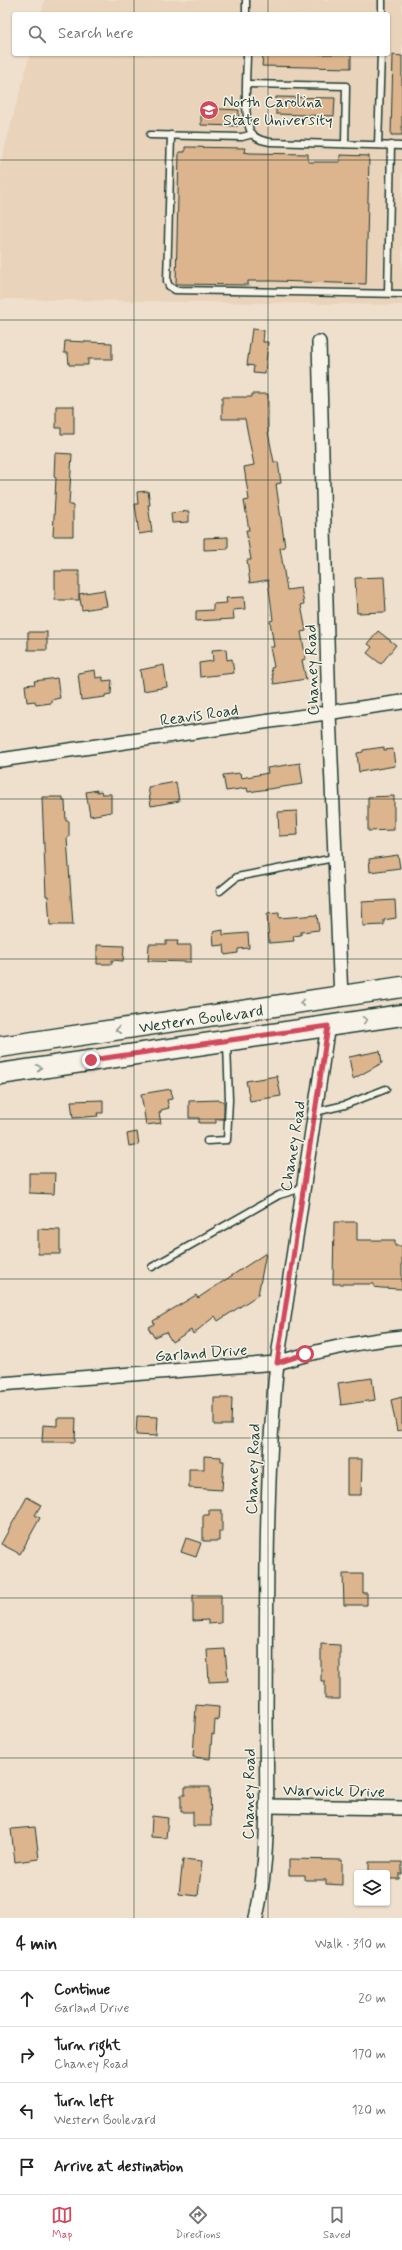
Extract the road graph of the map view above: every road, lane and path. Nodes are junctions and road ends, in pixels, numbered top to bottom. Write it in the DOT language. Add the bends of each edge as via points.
graph roads {
  1 [pos="246,0"];
  2 [pos="382,0"];
  3 [pos="246,12"];
  4 [pos="382,12"];
  5 [pos="247,56"];
  6 [pos="381,56"];
  7 [pos="247,84"];
  8 [pos="253,134"];
  9 [pos="150,135"];
  10 [pos="171,135"];
  11 [pos="345,144"];
  12 [pos="378,145"];
  13 [pos="391,145"];
  14 [pos="402,146"];
  15 [pos="388,293"];
  16 [pos="402,294"];
  17 [pos="319,342"];
  18 [pos="402,702"];
  19 [pos="329,713"];
  20 [pos="0,760"];
  21 [pos="334,858"];
  22 [pos="220,891"];
  23 [pos="402,987"];
  24 [pos="341,998"];
  25 [pos="402,1015"];
  26 [pos="328,1026"];
  27 [pos="227,1040"];
  28 [pos="0,1048"];
  29 [pos="0,1074"];
  30 [pos="386,1089"];
  31 [pos="315,1112"];
  32 [pos="207,1141"];
  33 [pos="303,1188"];
  34 [pos="152,1267"];
  35 [pos="402,1337"];
  36 [pos="277,1363"];
  37 [pos="0,1384"];
  38 [pos="266,1806"];
  39 [pos="402,1808"];
  40 [pos="256,1918"];
  1 -- 3 [label="lane"];
  2 -- 4 [label="lane"];
  5 -- 7 [label="lane"];
  6 -- 12 [label="lane"];
  7 -- 8 [label="lane" via="248,123"];
  7 -- 11 [label="lane" via="346,86"];
  8 -- 10 [label="lane" via="242,137"];
  8 -- 11 [label="lane" via="259,140 270,142"];
  9 -- 10 [label="lane"];
  10 -- 15 [label="lane" via="167,281 169,286 175,290"];
  11 -- 12 [label="lane"];
  12 -- 13 [label="lane"];
  13 -- 14 [label="lane"];
  13 -- 15 [label="lane"];
  15 -- 16 [label="lane"];
  17 -- 19 [label="street, Chaney Road"];
  18 -- 19 [label="street, Reavis Road"];
  19 -- 20 [label="street, Reavis Road"];
  19 -- 21 [label="street, Chaney Road"];
  21 -- 22 [label="lane" via="237,877"];
  21 -- 24 [label="street, Chaney Road"];
  23 -- 24 [label="main road, Western Boulevard"];
  24 -- 28 [label="main road, Western Boulevard, one-way"];
  26 -- 25 [label="main road, Western Boulevard, one-way"];
  26 -- 27 [label="main road, Western Boulevard"];
  26 -- 31 [label="street, Chaney Road"];
  29 -- 27 [label="main road, Western Boulevard, one-way"];
  27 -- 32 [label="lane" via="228,1140"];
  30 -- 31 [label="lane" via="345,1105"];
  31 -- 33 [label="street, Chaney Road"];
  33 -- 34 [label="lane" via="273,1198"];
  33 -- 36 [label="street, Chaney Road"];
  35 -- 36 [label="street, Garland Drive" via="351,1343"];
  36 -- 37 [label="street, Garland Drive"];
  36 -- 38 [label="street, Chaney Road" via="271,1416 267,1510"];
  38 -- 39 [label="street, Warwick Drive"];
  38 -- 40 [label="street, Chaney Road" via="262,1890"];
}
